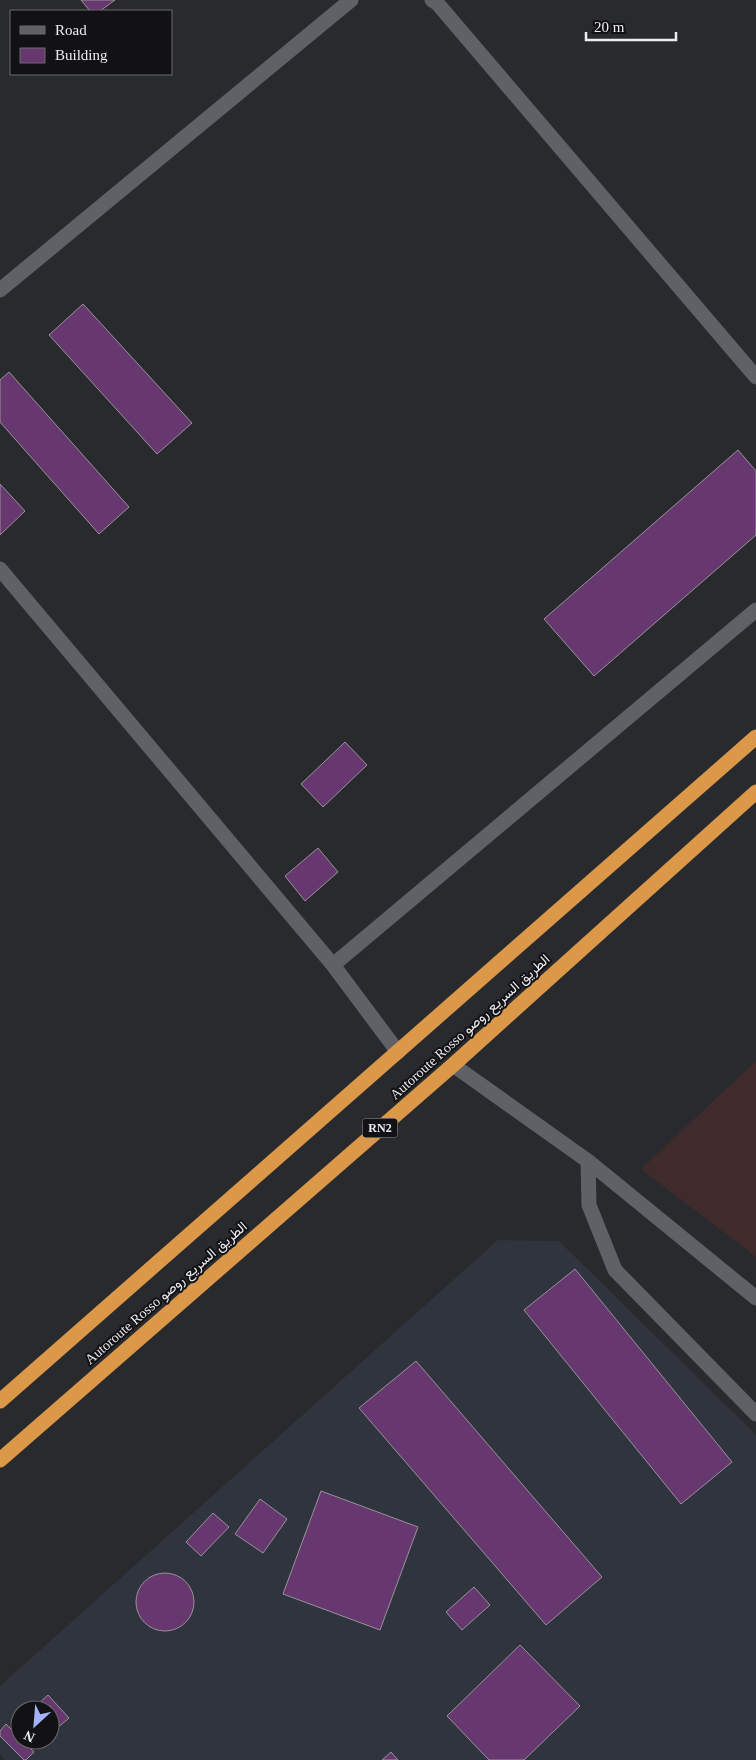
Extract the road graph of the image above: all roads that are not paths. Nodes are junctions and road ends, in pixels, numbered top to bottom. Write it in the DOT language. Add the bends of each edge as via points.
graph roads {
  1 [pos="351,0"];
  2 [pos="432,0"];
  3 [pos="0,290"];
  4 [pos="756,377"];
  5 [pos="0,569"];
  6 [pos="756,610"];
  7 [pos="756,737"];
  8 [pos="756,792"];
  9 [pos="333,965"];
  10 [pos="398,1052"];
  11 [pos="453,1065"];
  12 [pos="588,1161"];
  13 [pos="756,1298"];
  14 [pos="0,1401"];
  15 [pos="756,1414"];
  16 [pos="0,1460"];
  1 -- 3 [label="street"];
  2 -- 4 [label="street"];
  5 -- 9 [label="street"];
  6 -- 9 [label="street"];
  7 -- 10 [label="highway, Autoroute Rosso الطريق السريع روصو"];
  8 -- 11 [label="highway, Autoroute Rosso الطريق السريع روصو / RN2"];
  9 -- 10 [label="street"];
  10 -- 14 [label="highway, Autoroute Rosso الطريق السريع روصو"];
  11 -- 12 [label="street"];
  11 -- 16 [label="highway, Autoroute Rosso الطريق السريع روصو / RN2"];
  12 -- 13 [label="street"];
  12 -- 15 [label="street" via="589,1205 615,1270"];
}
